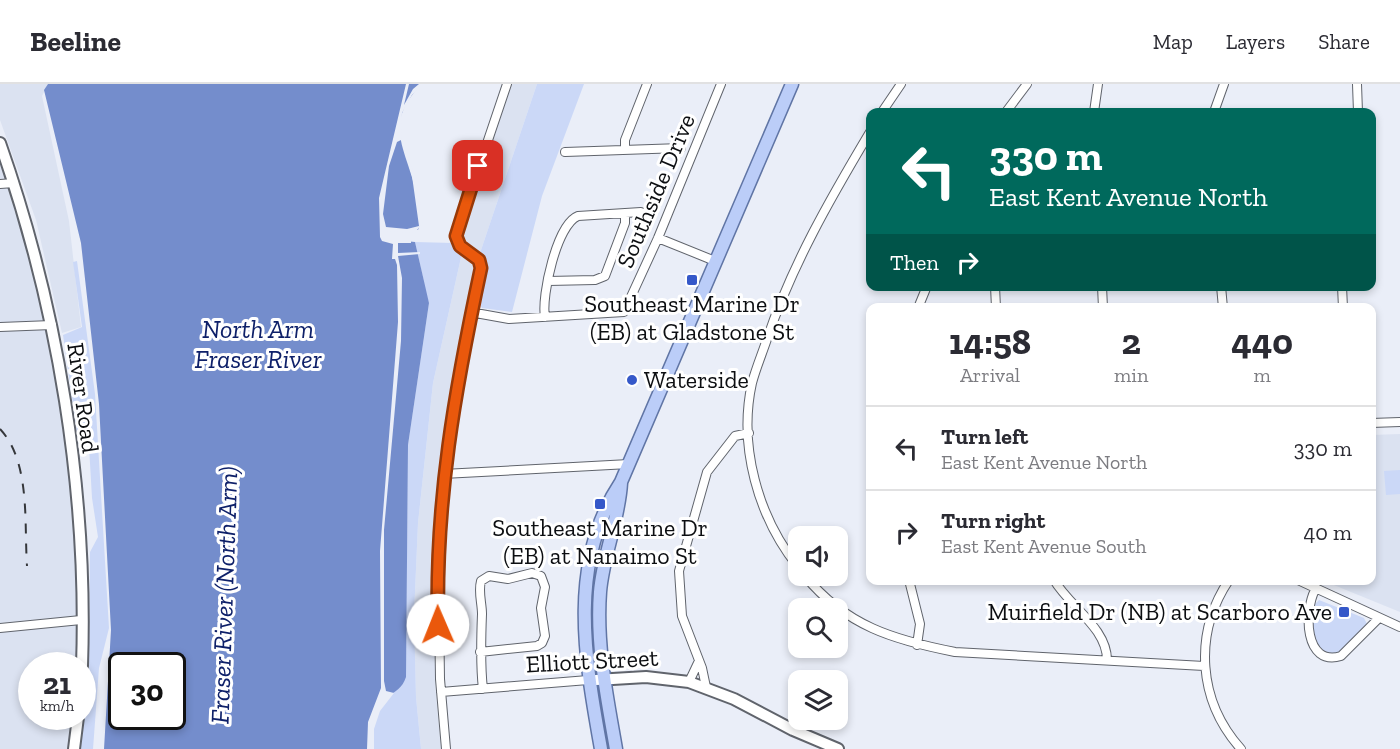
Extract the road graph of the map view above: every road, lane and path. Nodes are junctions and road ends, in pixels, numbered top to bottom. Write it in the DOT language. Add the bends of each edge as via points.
graph roads {
  1 [pos="507,84"];
  2 [pos="647,84"];
  3 [pos="721,84"];
  4 [pos="901,84"];
  5 [pos="1027,84"];
  6 [pos="1224,84"];
  7 [pos="1357,84"];
  8 [pos="1096,85"];
  9 [pos="789,88"];
  10 [pos="885,108"];
  11 [pos="1009,108"];
  12 [pos="1094,108"];
  13 [pos="1215,108"];
  14 [pos="1358,108"];
  15 [pos="866,139"];
  16 [pos="0,143"];
  17 [pos="625,148"];
  18 [pos="681,148"];
  19 [pos="565,152"];
  20 [pos="14,183"];
  21 [pos="0,184"];
  22 [pos="625,213"];
  23 [pos="647,214"];
  24 [pos="658,238"];
  25 [pos="715,261"];
  26 [pos="548,280"];
  27 [pos="470,312"];
  28 [pos="545,317"];
  29 [pos="52,324"];
  30 [pos="0,327"];
  31 [pos="1400,422"];
  32 [pos="1376,423"];
  33 [pos="749,433"];
  34 [pos="629,465"];
  35 [pos="444,474"];
  36 [pos="621,482"];
  37 [pos="788,552"];
  38 [pos="910,585"];
  39 [pos="1058,585"];
  40 [pos="1226,585"];
  41 [pos="1306,585"];
  42 [pos="815,586"];
  43 [pos="1315,590"];
  44 [pos="1379,618"];
  45 [pos="81,620"];
  46 [pos="1400,627"];
  47 [pos="0,628"];
  48 [pos="917,645"];
  49 [pos="82,652"];
  50 [pos="480,652"];
  51 [pos="1107,660"];
  52 [pos="698,663"];
  53 [pos="1204,666"];
  54 [pos="604,679"];
  55 [pos="588,680"];
  56 [pos="689,681"];
  57 [pos="706,687"];
  58 [pos="483,689"];
  59 [pos="441,692"];
  60 [pos="77,730"];
  61 [pos="75,749"];
  62 [pos="446,749"];
  63 [pos="601,749"];
  64 [pos="616,749"];
  65 [pos="838,749"];
  66 [pos="1241,749"];
  1 -- 27 [label="street" via="456,233 457,242 481,264"];
  2 -- 17 [label="street"];
  3 -- 24 [label="street, Southside Drive"];
  4 -- 10 [label="street"];
  5 -- 11 [label="street"];
  6 -- 13 [label="street"];
  7 -- 14 [label="street"];
  8 -- 12 [label="street"];
  9 -- 25 [label="main road"];
  15 -- 33 [label="street" via="804,248 775,315 752,383"];
  16 -- 20 [label="street, River Road"];
  17 -- 18 [label="street"];
  17 -- 19 [label="street"];
  20 -- 21 [label="street"];
  20 -- 29 [label="street, River Road"];
  22 -- 23 [label="street"];
  22 -- 26 [label="street" via="571,219 557,245"];
  22 -- 26 [label="street" via="625,223 605,276 595,280"];
  24 -- 25 [label="street"];
  24 -- 28 [label="street, Southside Drive" via="624,312"];
  25 -- 34 [label="main road"];
  26 -- 28 [label="street"];
  27 -- 28 [label="street" via="509,319"];
  27 -- 35 [label="street"];
  29 -- 30 [label="street"];
  29 -- 45 [label="street, River Road" via="76,506"];
  31 -- 32 [label="street"];
  33 -- 37 [label="street" via="759,498"];
  33 -- 52 [label="street" via="735,436 707,472 680,563 682,616"];
  34 -- 35 [label="street"];
  34 -- 36 [label="main road"];
  35 -- 59 [label="street" via="438,550"];
  36 -- 54 [label="main road" via="600,592"];
  36 -- 55 [label="main road" via="606,505 588,569 584,616"];
  38 -- 48 [label="street" via="920,624"];
  39 -- 51 [label="street" via="1104,639"];
  40 -- 53 [label="street" via="1211,616"];
  41 -- 43 [label="street"];
  42 -- 48 [label="street" via="854,619 880,634"];
  43 -- 44 [label="street"];
  43 -- 44 [label="street" via="1309,602 1311,639 1315,650 1324,657 1341,656"];
  44 -- 46 [label="street"];
  45 -- 47 [label="street"];
  45 -- 49 [label="street, River Road"];
  48 -- 51 [label="street" via="955,652"];
  50 -- 50 [label="street" via="483,578 508,579 532,573 541,576 545,587 542,643"];
  50 -- 58 [label="street"];
  51 -- 53 [label="street"];
  52 -- 56 [label="street"];
  52 -- 57 [label="street"];
  53 -- 66 [label="street" via="1216,716"];
  54 -- 55 [label="street, Elliott Street"];
  54 -- 56 [label="street, Elliott Street" via="658,677"];
  54 -- 64 [label="main road"];
  55 -- 58 [label="street, Elliott Street"];
  55 -- 63 [label="main road"];
  56 -- 57 [label="street, Elliott Street"];
  57 -- 65 [label="street, Elliott Street"];
  58 -- 59 [label="street, Elliott Street"];
  59 -- 62 [label="street"];
  60 -- 61 [label="street"];
}
